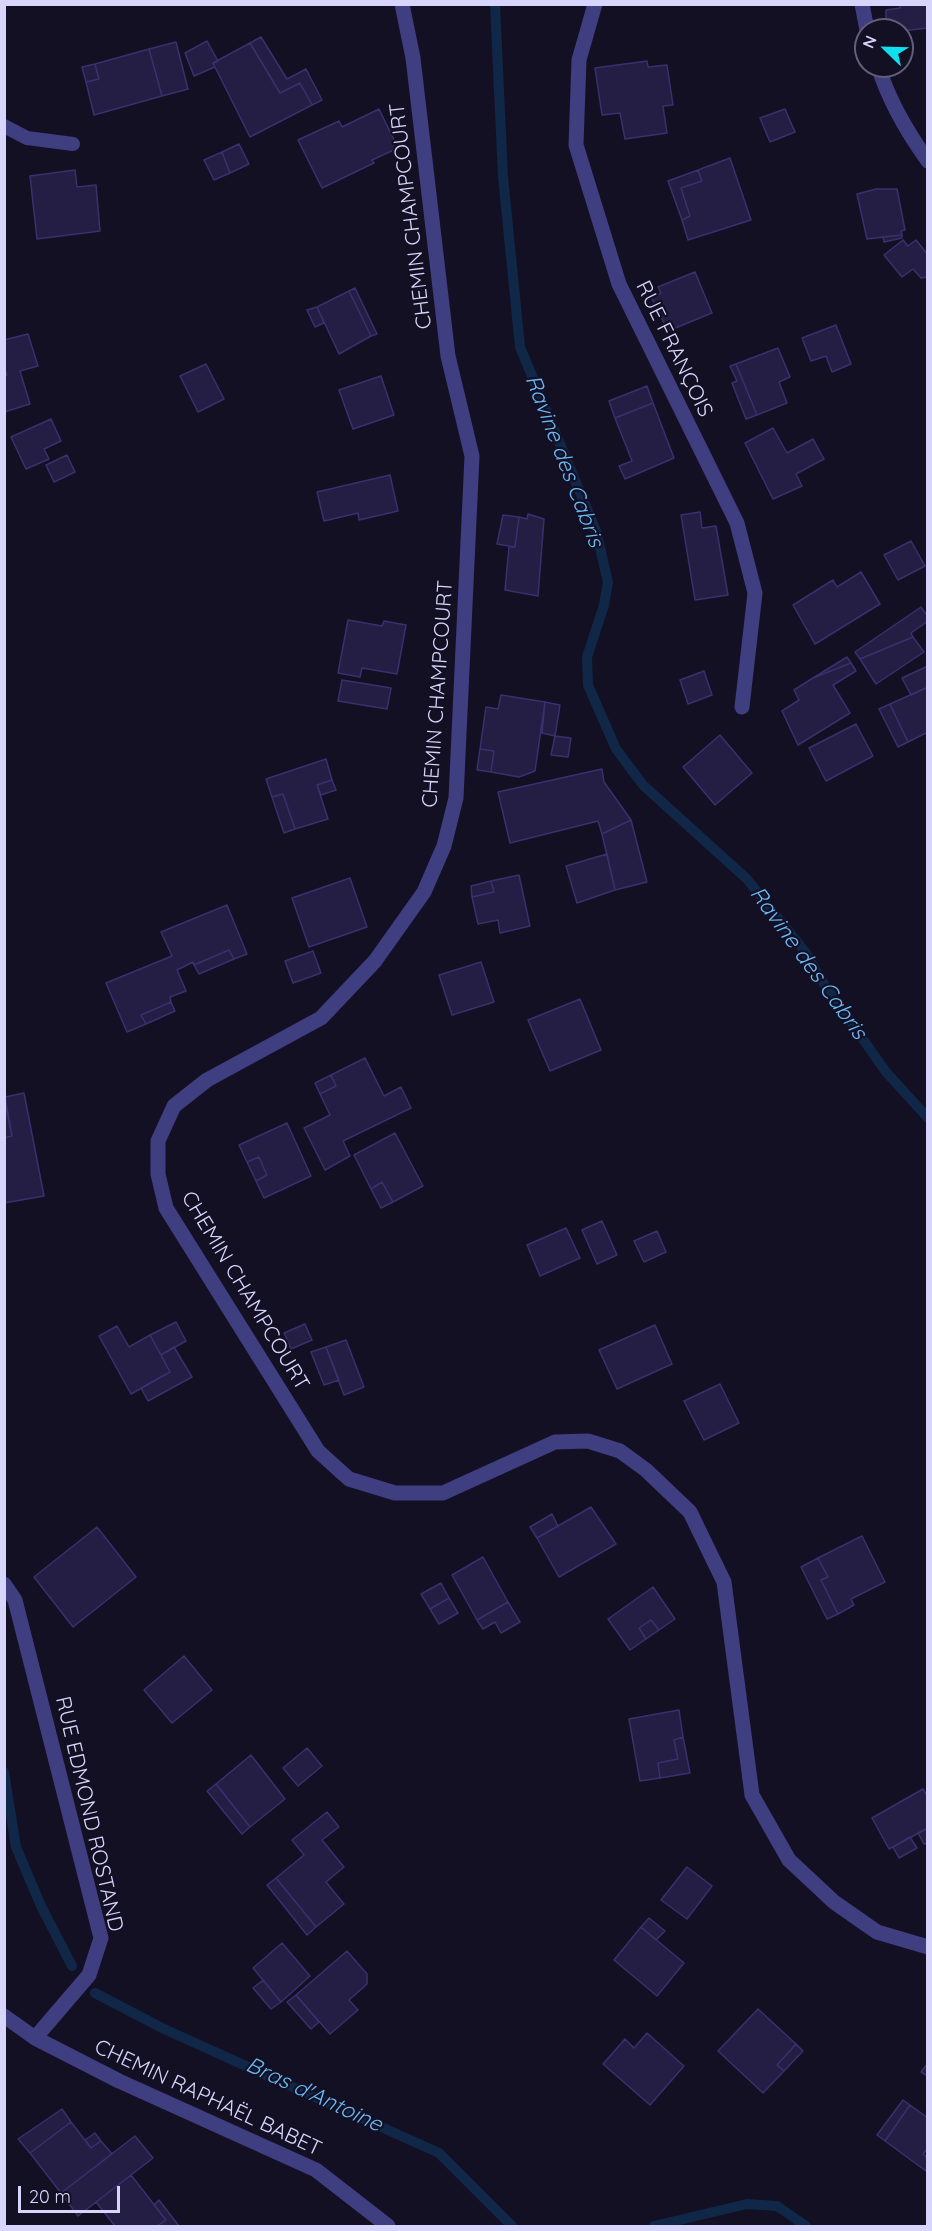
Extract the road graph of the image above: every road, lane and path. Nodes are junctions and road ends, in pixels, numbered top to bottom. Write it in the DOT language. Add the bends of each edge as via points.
graph roads {
  1 [pos="402,4"];
  2 [pos="595,4"];
  3 [pos="882,78"];
  4 [pos="4,126"];
  5 [pos="73,144"];
  6 [pos="927,161"];
  7 [pos="742,707"];
  8 [pos="4,1584"];
  9 [pos="927,1947"];
  10 [pos="4,2016"];
  11 [pos="35,2038"];
  12 [pos="388,2226"];
  1 -- 9 [label="street, CHEMIN CHAMPCOURT" via="413,58 448,356 472,456 456,798 444,846 424,892 375,961 321,1018 207,1080 174,1106 158,1141 158,1174 166,1208 318,1451 348,1479 395,1493 443,1492 555,1442 588,1441 620,1451 690,1512 724,1582 752,1795 789,1860 834,1902 877,1932"];
  2 -- 7 [label="street, RUE FRANÇOIS" via="579,60 576,145 619,284 736,523 755,594"];
  3 -- 6 [label="street"];
  4 -- 5 [label="lane" via="27,138"];
  8 -- 11 [label="street, RUE EDMOND ROSTAND" via="15,1600 101,1938 89,1976"];
  10 -- 11 [label="street, CHEMIN RAPHAËL BABET"];
  11 -- 12 [label="street, CHEMIN RAPHAËL BABET" via="119,2081 316,2170"];
}
